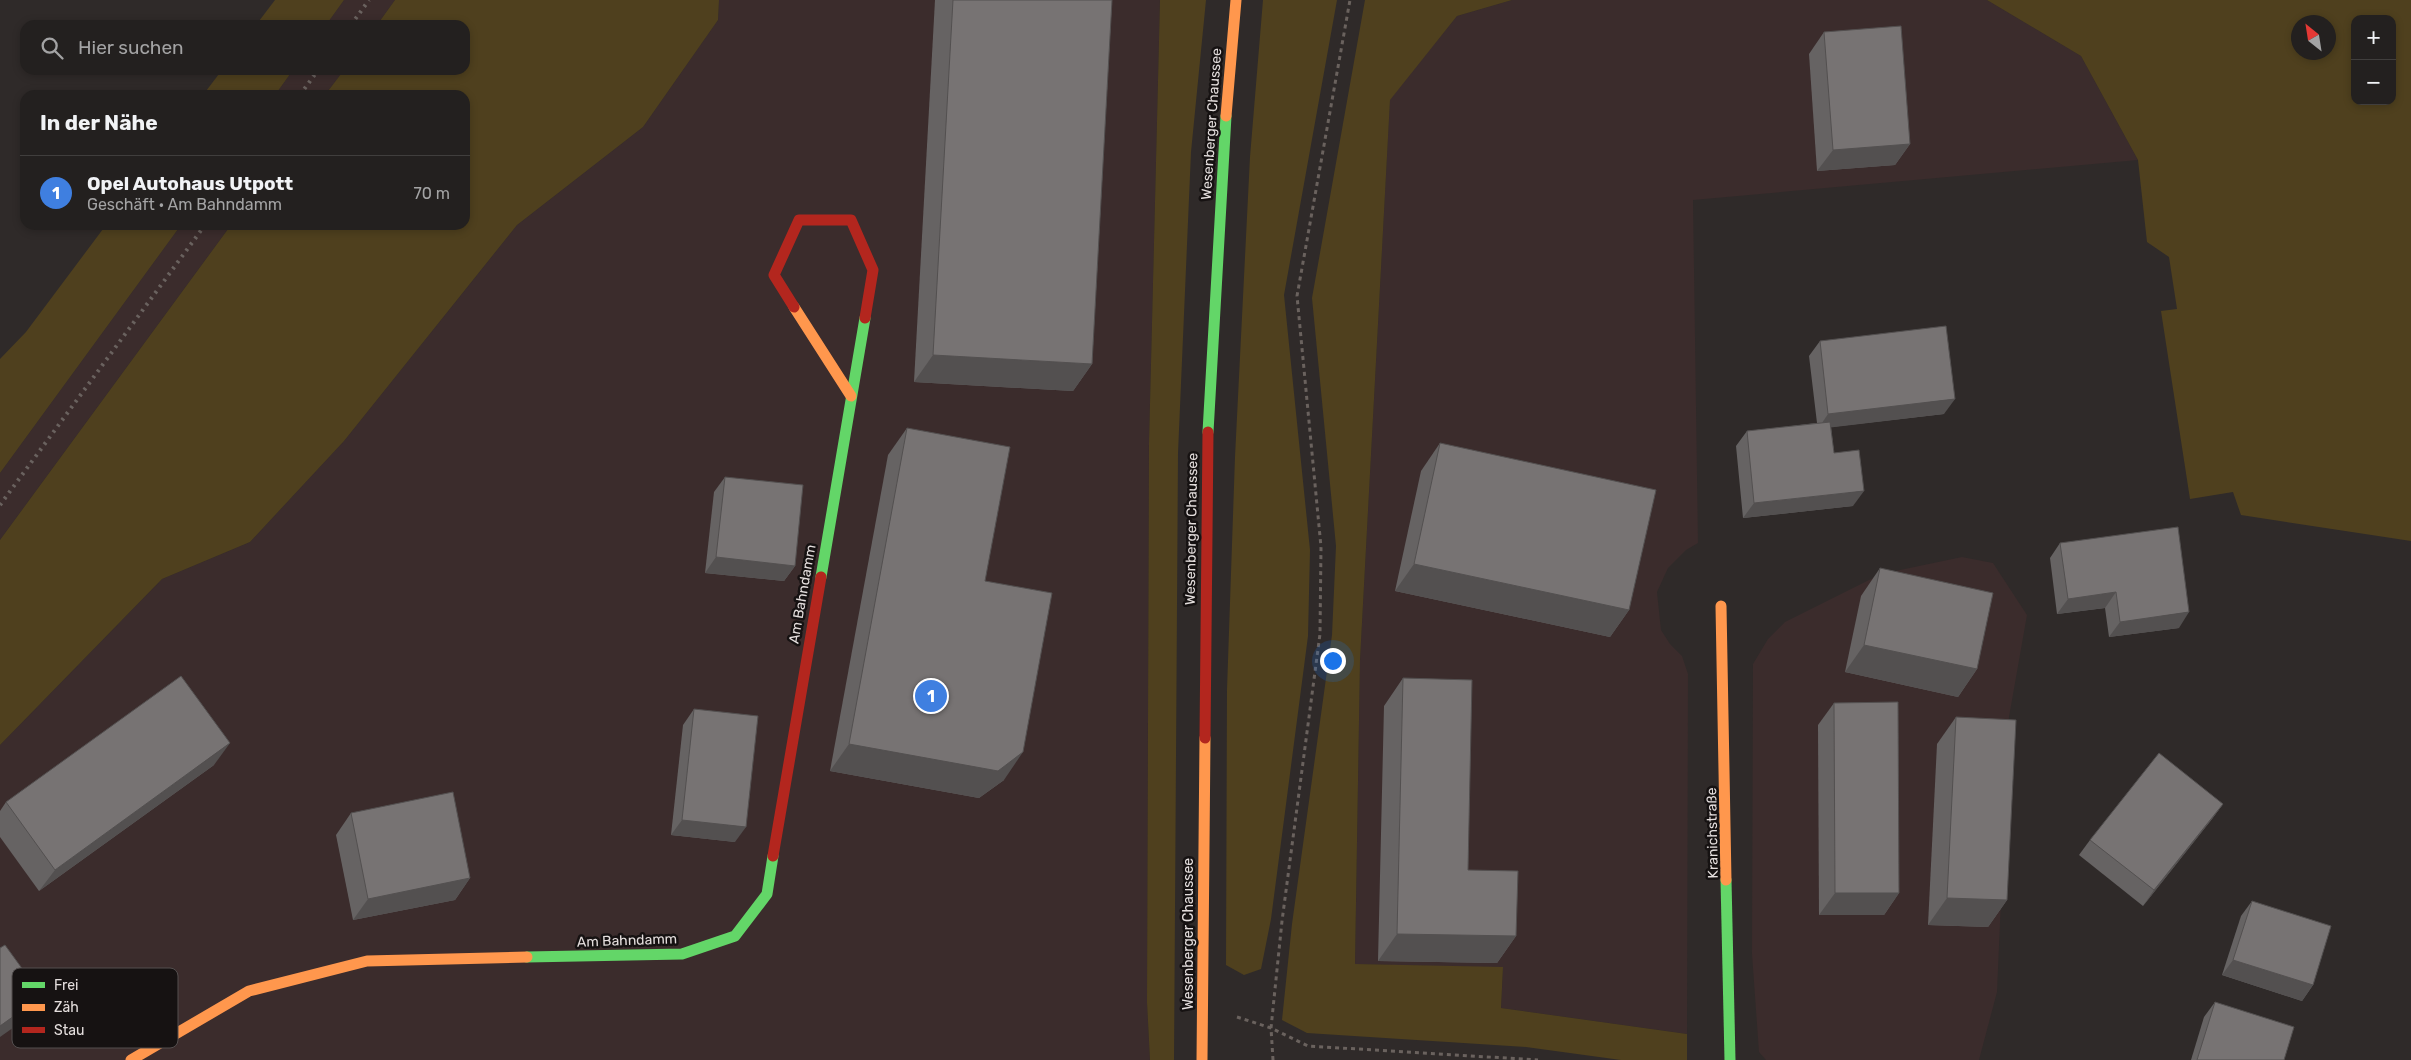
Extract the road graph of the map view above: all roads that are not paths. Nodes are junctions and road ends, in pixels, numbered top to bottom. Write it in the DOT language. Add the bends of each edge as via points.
graph roads {
  1 [pos="1236,0"];
  2 [pos="851,396"];
  3 [pos="1721,606"];
  4 [pos="178,1033"];
  5 [pos="152,1048"];
  6 [pos="131,1060"];
  7 [pos="1202,1060"];
  8 [pos="1730,1060"];
  1 -- 7 [label="street, Wesenberger Chaussee" via="1222,156 1207,449"];
  2 -- 2 [label="street, Am Bahndamm" via="873,270 851,220 799,220 774,275"];
  2 -- 4 [label="street, Am Bahndamm" via="767,894 735,936 682,954 367,962 249,991"];
  3 -- 8 [label="street, Kranichstraße"];
  5 -- 6 [label="street, Am Bahndamm"];
}
